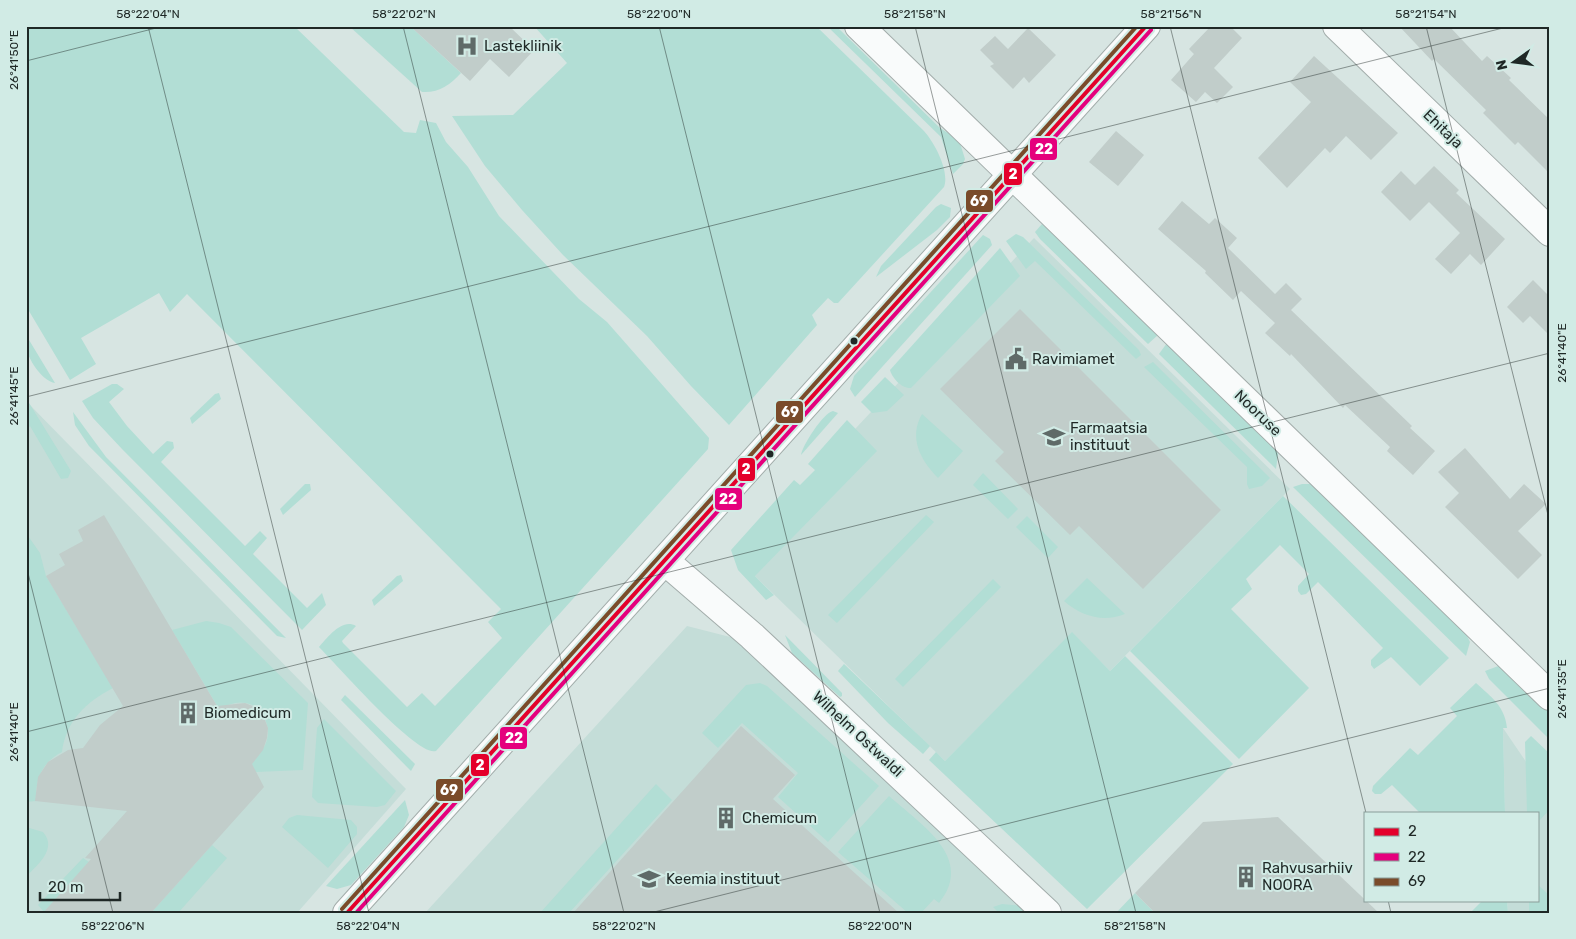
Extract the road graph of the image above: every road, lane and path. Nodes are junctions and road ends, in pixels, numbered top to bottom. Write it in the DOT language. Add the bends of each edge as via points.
graph roads {
  1 [pos="859,26"];
  2 [pos="1146,26"];
  3 [pos="1337,26"];
  4 [pos="1013,175"];
  5 [pos="1550,232"];
  6 [pos="665,561"];
  7 [pos="1550,696"];
  8 [pos="347,913"];
  9 [pos="1047,913"];
  1 -- 4 [label="street, Nooruse"];
  2 -- 4 [label="street"];
  3 -- 5 [label="street, Ehitaja"];
  4 -- 6 [label="street"];
  4 -- 7 [label="street, Nooruse"];
  6 -- 8 [label="street"];
  6 -- 9 [label="street, Wilhelm Ostwaldi" via="752,636"];
}
